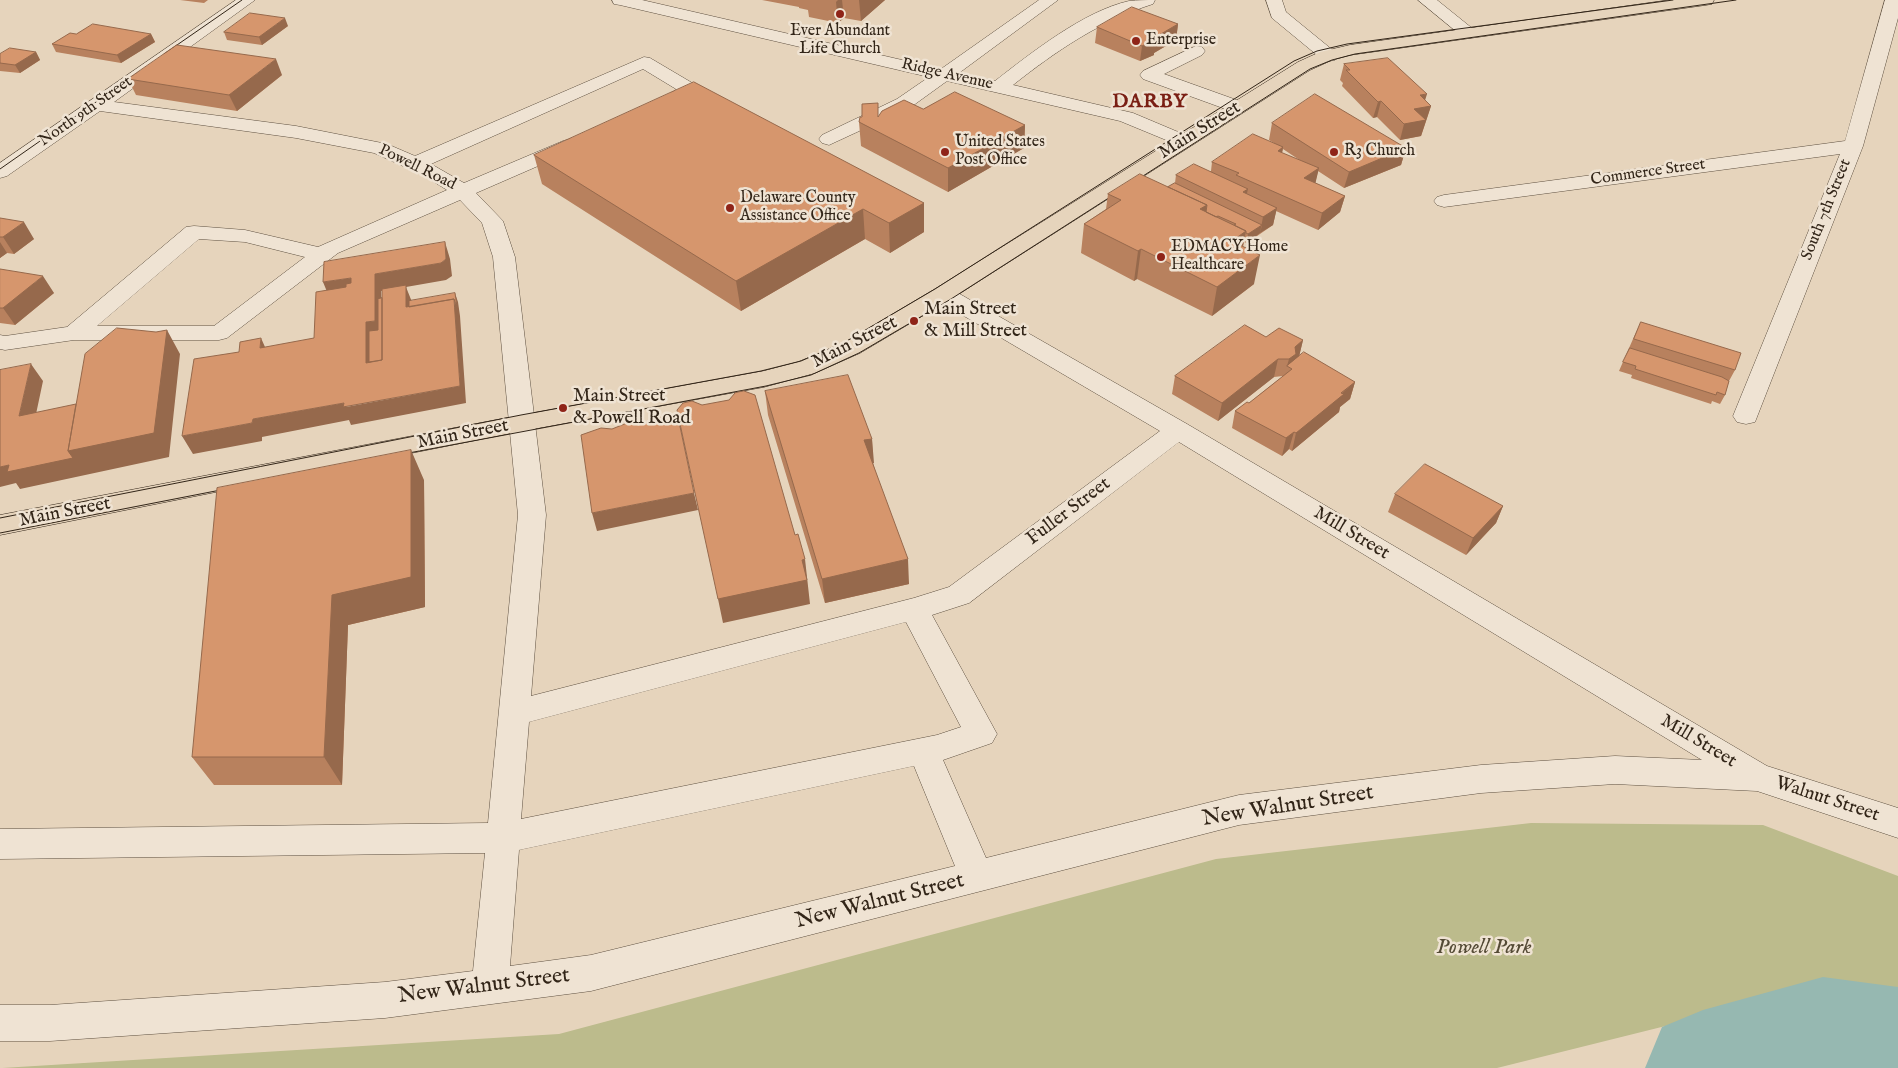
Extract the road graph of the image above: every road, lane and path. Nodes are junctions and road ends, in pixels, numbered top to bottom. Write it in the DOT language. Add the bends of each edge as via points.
graph roads {
  1 [pos="247,0"];
  2 [pos="620,0"];
  3 [pos="1050,0"];
  4 [pos="1147,0"];
  5 [pos="1274,0"];
  6 [pos="1426,0"];
  7 [pos="1706,0"];
  8 [pos="1893,0"];
  9 [pos="1469,33"];
  10 [pos="1196,51"];
  11 [pos="1329,56"];
  12 [pos="944,75"];
  13 [pos="999,87"];
  14 [pos="97,105"];
  15 [pos="1238,107"];
  16 [pos="643,114"];
  17 [pos="589,137"];
  18 [pos="829,139"];
  19 [pos="1183,141"];
  20 [pos="1852,146"];
  21 [pos="414,164"];
  22 [pos="0,172"];
  23 [pos="464,192"];
  24 [pos="1444,201"];
  25 [pos="321,254"];
  26 [pos="943,294"];
  27 [pos="74,333"];
  28 [pos="0,342"];
  29 [pos="1746,416"];
  30 [pos="522,424"];
  31 [pos="1178,430"];
  32 [pos="0,525"];
  33 [pos="914,609"];
  34 [pos="514,713"];
  35 [pos="923,750"];
  36 [pos="1757,777"];
  37 [pos="1898,822"];
  38 [pos="503,838"];
  39 [pos="0,844"];
  40 [pos="977,877"];
  41 [pos="490,986"];
  42 [pos="0,1023"];
  1 -- 14 [label="street, North 9th Street"];
  2 -- 12 [label="street, Ridge Avenue"];
  3 -- 12 [label="street"];
  4 -- 13 [label="street" via="1092,22"];
  5 -- 11 [label="street" via="1278,14"];
  6 -- 9 [label="street"];
  7 -- 9 [label="main road, Main Street"];
  8 -- 20 [label="street, South 7th Street"];
  9 -- 11 [label="main road, Main Street" via="1350,50"];
  10 -- 15 [label="street" via="1149,75"];
  11 -- 15 [label="main road, Main Street" via="1304,66"];
  12 -- 13 [label="street, Ridge Avenue"];
  12 -- 18 [label="street" via="904,103"];
  13 -- 19 [label="street, Ridge Avenue" via="1126,117"];
  14 -- 21 [label="street, Powell Road" via="296,132 380,148"];
  14 -- 22 [label="street, North 9th Street"];
  15 -- 19 [label="main road, Main Street"];
  16 -- 21 [label="street" via="678,98 687,88 644,62"];
  17 -- 23 [label="street"];
  19 -- 26 [label="main road, Main Street"];
  20 -- 24 [label="street, Commerce Street"];
  20 -- 29 [label="street, South 7th Street"];
  21 -- 23 [label="street, Powell Road"];
  23 -- 25 [label="street"];
  23 -- 30 [label="street, Powell Road" via="492,221 504,256"];
  25 -- 27 [label="street" via="219,332"];
  25 -- 27 [label="street" via="245,236 194,232"];
  26 -- 30 [label="main road, Main Street" via="852,348 806,368 764,379"];
  26 -- 31 [label="street, Mill Street"];
  27 -- 28 [label="street"];
  30 -- 32 [label="main road, Main Street"];
  30 -- 34 [label="street, Powell Road" via="532,515"];
  31 -- 33 [label="street, Fuller Street" via="959,595"];
  31 -- 36 [label="street, Mill Street"];
  33 -- 34 [label="street, Fuller Street"];
  33 -- 35 [label="street" via="981,734"];
  34 -- 38 [label="street, Powell Road"];
  35 -- 38 [label="street"];
  35 -- 40 [label="street"];
  36 -- 37 [label="street, Walnut Street"];
  36 -- 40 [label="street, New Walnut Street" via="1615,770 1480,779 1239,810"];
  38 -- 39 [label="street"];
  38 -- 41 [label="street, Powell Road"];
  40 -- 41 [label="street, New Walnut Street" via="591,973"];
  41 -- 42 [label="street, New Walnut Street" via="375,1000 50,1023"];
}
